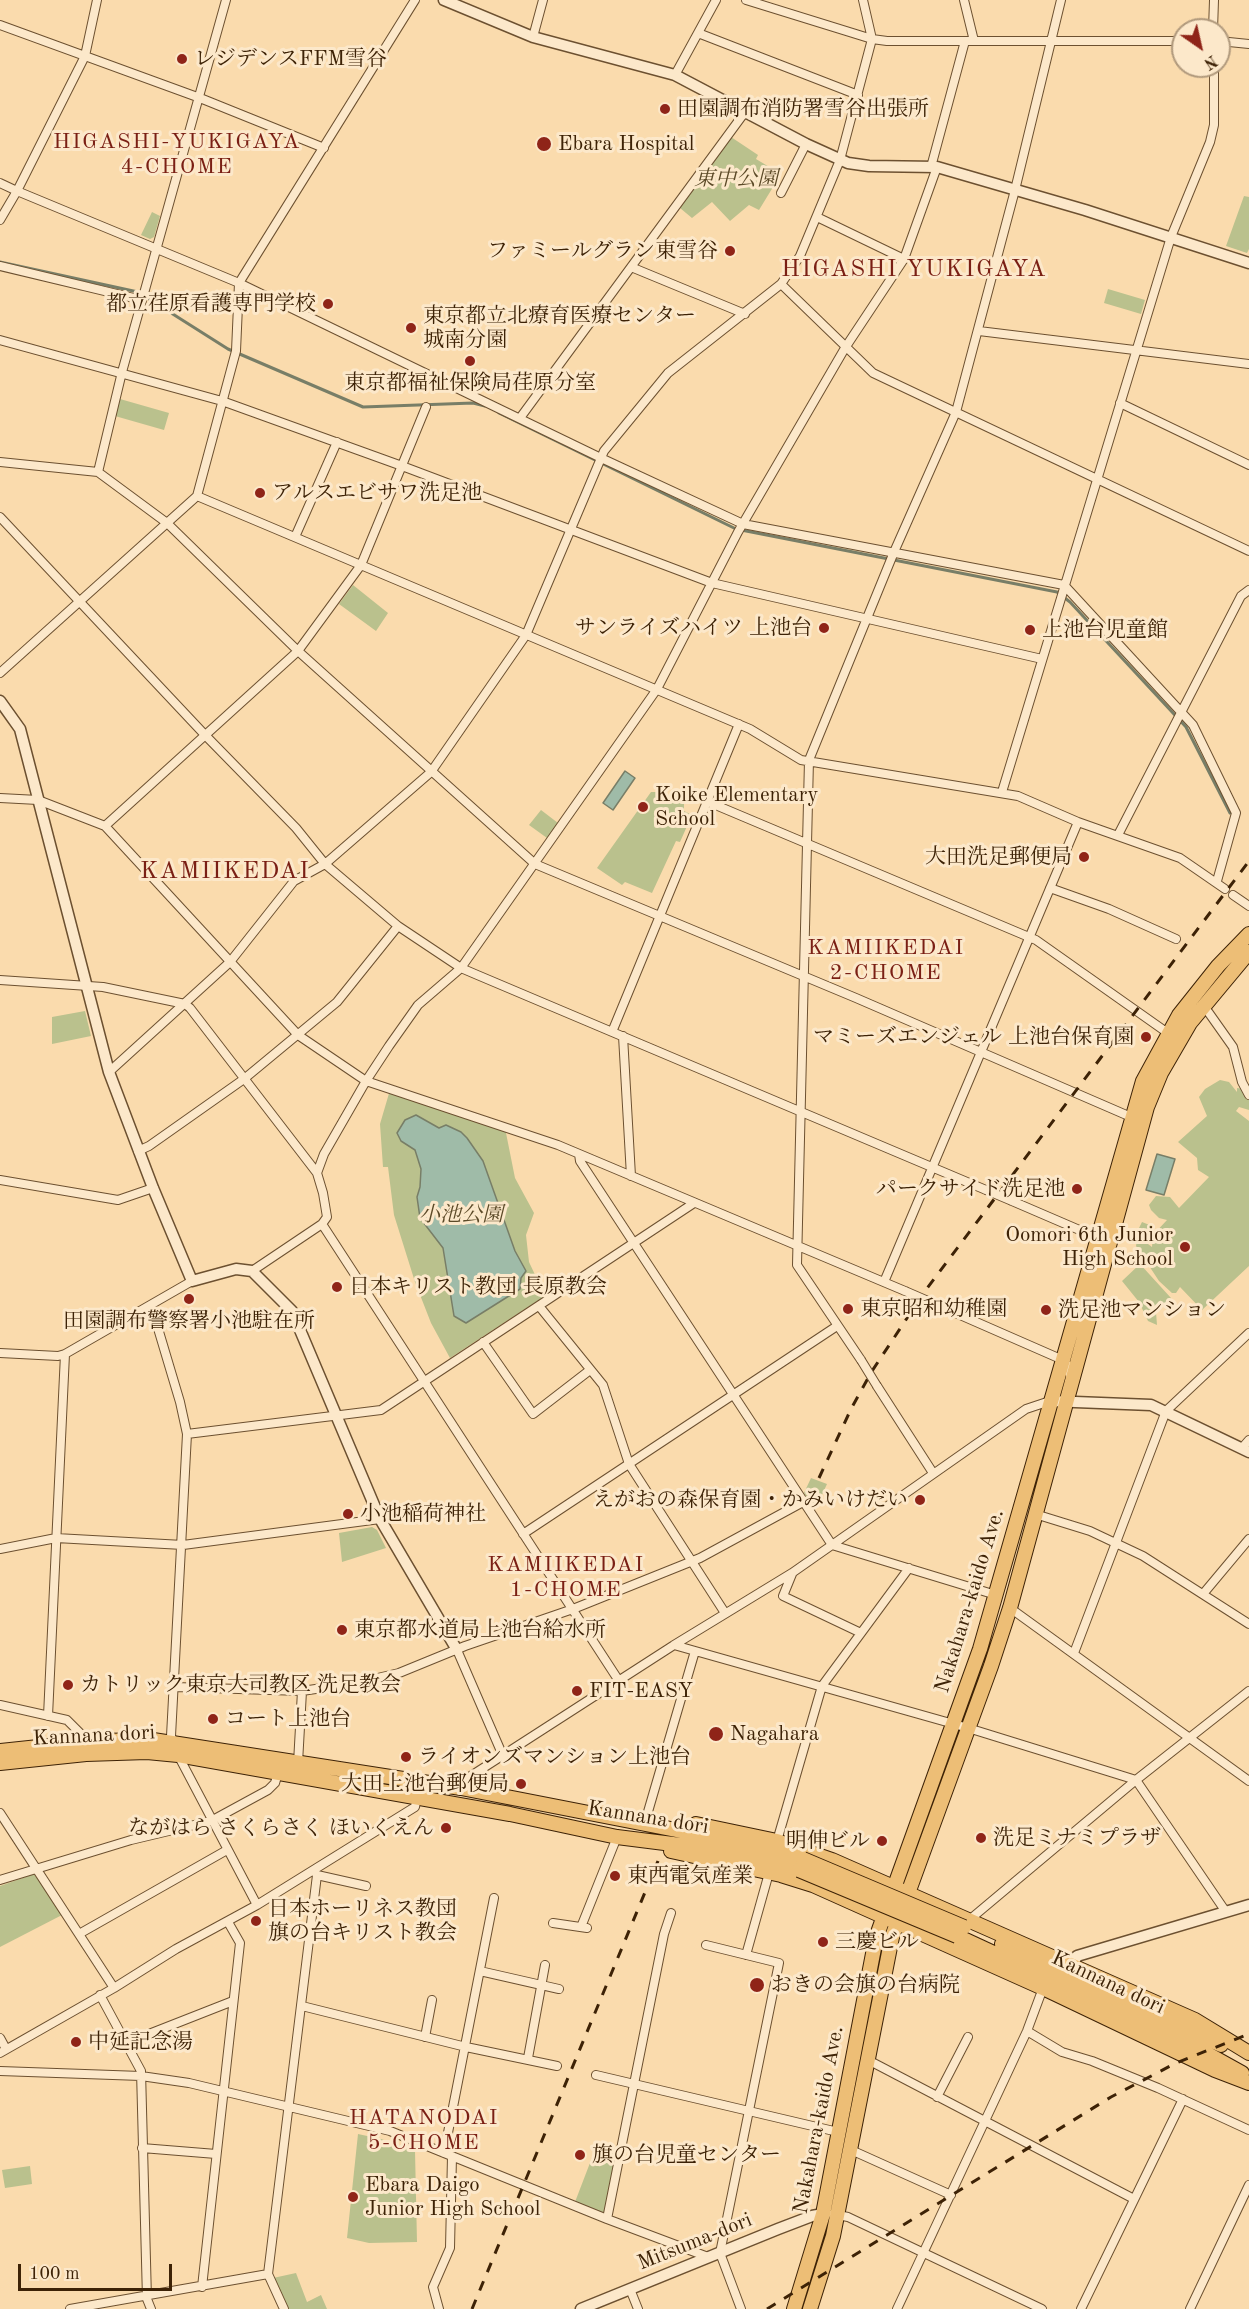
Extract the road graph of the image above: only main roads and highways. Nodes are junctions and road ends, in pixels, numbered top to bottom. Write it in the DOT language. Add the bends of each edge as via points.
graph roads {
  1 [pos="1249,934"];
  2 [pos="1249,952"];
  3 [pos="1173,1037"];
  4 [pos="176,1749"];
  5 [pos="0,1751"];
  6 [pos="0,1763"];
  7 [pos="645,1822"];
  8 [pos="617,1837"];
  9 [pos="801,1864"];
  10 [pos="894,1887"];
  11 [pos="908,1893"];
  12 [pos="884,1916"];
  13 [pos="898,1923"];
  14 [pos="963,1928"];
  15 [pos="1249,2053"];
  16 [pos="1249,2061"];
  17 [pos="1249,2077"];
  18 [pos="1249,2084"];
  19 [pos="830,2214"];
  20 [pos="794,2309"];
  21 [pos="810,2309"];
  1 -- 3 [label="main road, Nakahara-kaido Ave." via="1203,984"];
  2 -- 3 [label="main road, Nakahara-kaido Ave."];
  3 -- 10 [label="main road, Nakahara-kaido Ave." via="1143,1081 1131,1117 980,1648"];
  3 -- 11 [label="main road, Nakahara-kaido Ave." via="1143,1120 1010,1608"];
  4 -- 5 [label="main road, Kannana dori" via="153,1740 95,1741"];
  4 -- 6 [label="main road, Kannana dori"];
  4 -- 7 [label="main road, Kannana dori" via="461,1788"];
  4 -- 8 [label="main road, Kannana dori" via="278,1773"];
  7 -- 9 [label="main road, Kannana dori" via="763,1847"];
  7 -- 10 [label="main road" via="668,1820 777,1841"];
  8 -- 9 [label="main road, Kannana dori"];
  8 -- 12 [label="main road" via="813,1885"];
  9 -- 14 [label="main road, Kannana dori, bridge"];
  10 -- 11 [label="main road"];
  10 -- 12 [label="main road, Nakahara-kaido Ave."];
  11 -- 13 [label="main road, Nakahara-kaido Ave."];
  11 -- 14 [label="main road"];
  12 -- 13 [label="main road"];
  12 -- 19 [label="main road, Nakahara-kaido Ave." via="876,1938 838,2132"];
  13 -- 18 [label="main road"];
  13 -- 19 [label="main road, Nakahara-kaido Ave." via="851,2150"];
  14 -- 15 [label="main road" via="1073,1964 1195,2020"];
  14 -- 16 [label="main road, Kannana dori" via="1218,2043"];
  14 -- 17 [label="main road, Kannana dori"];
  19 -- 20 [label="main road, Nakahara-kaido Ave."];
  19 -- 21 [label="main road, Nakahara-kaido Ave." via="828,2256"];
}
